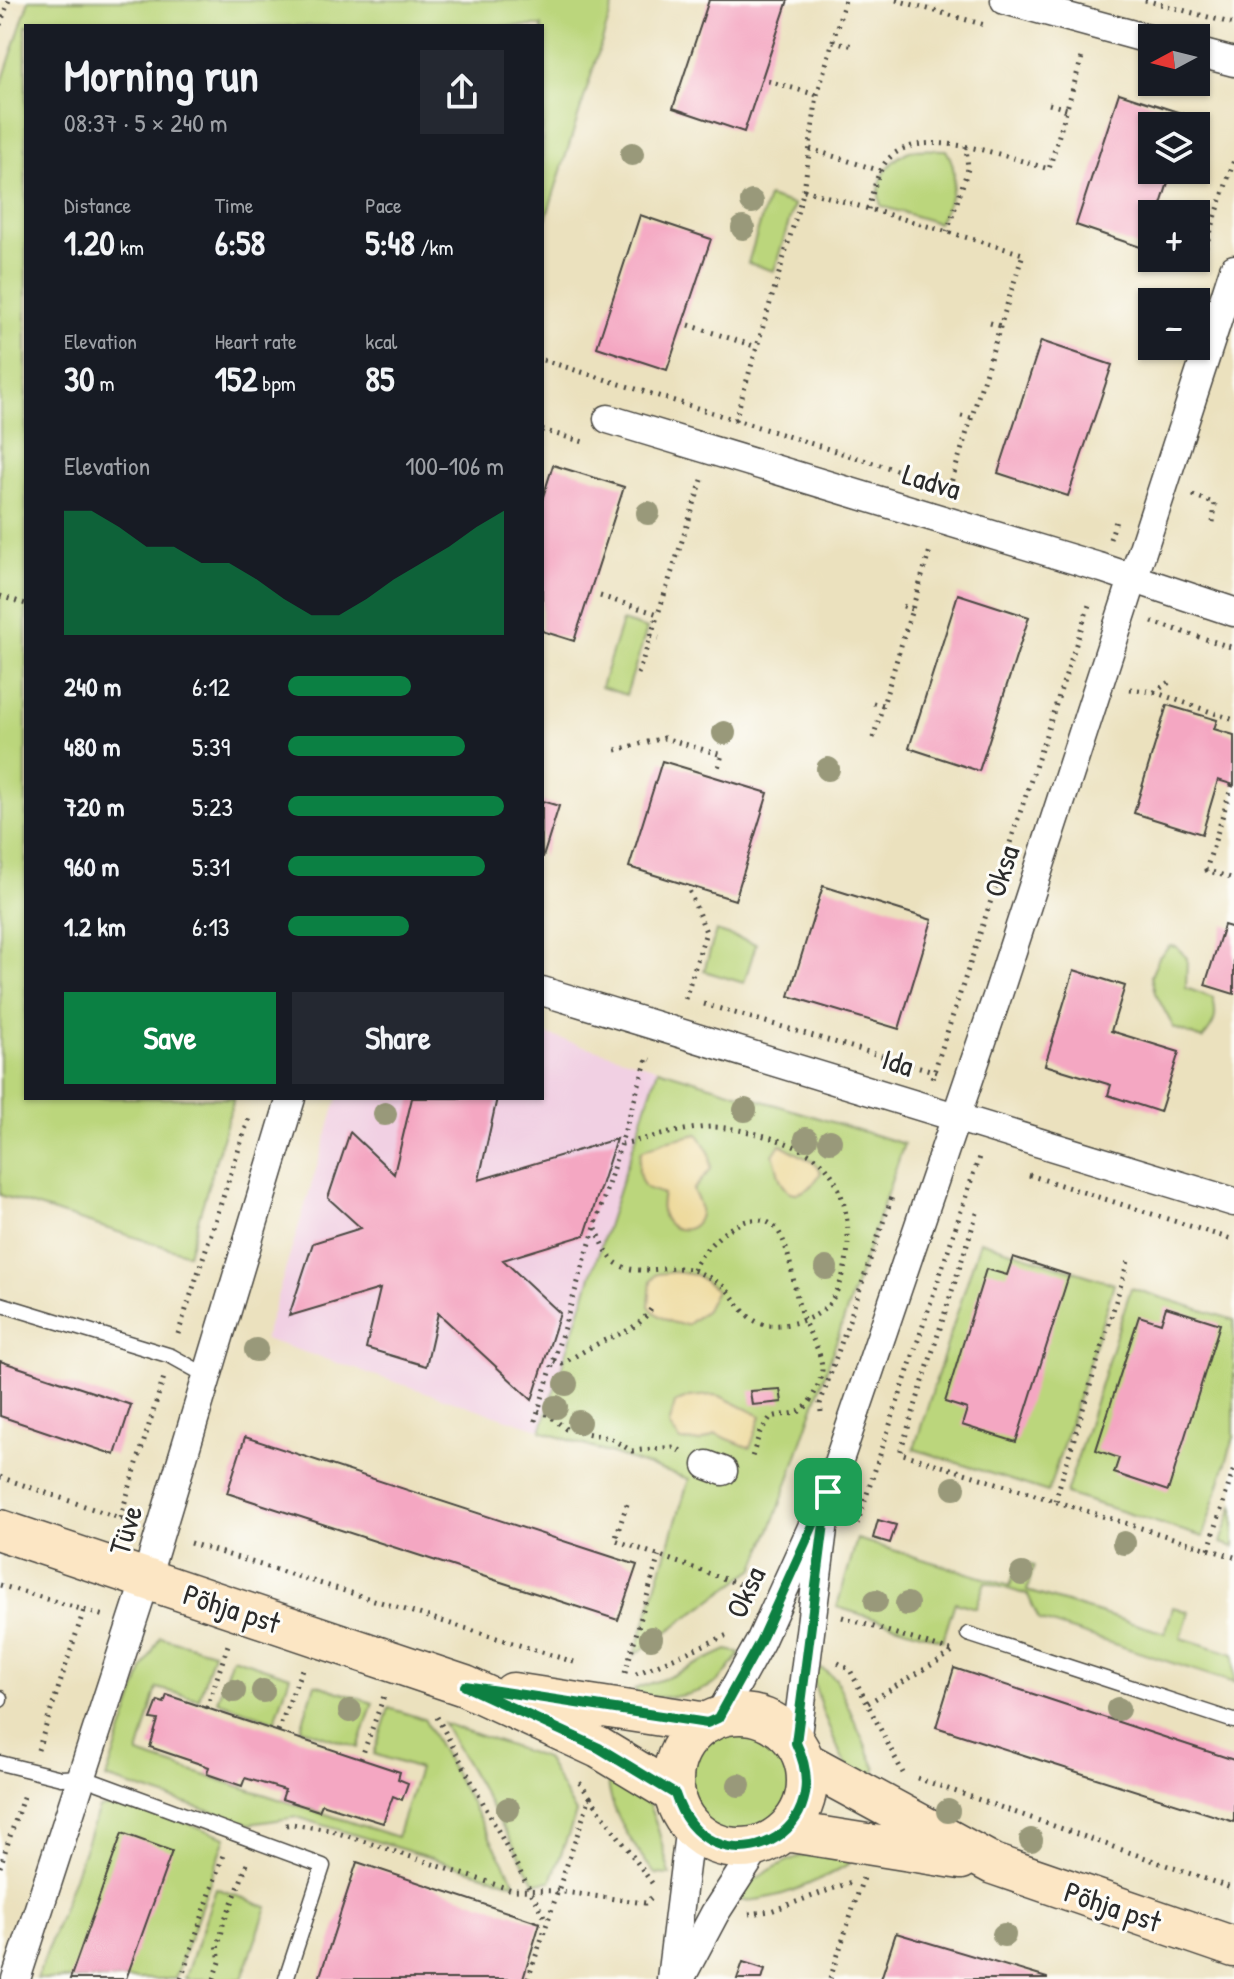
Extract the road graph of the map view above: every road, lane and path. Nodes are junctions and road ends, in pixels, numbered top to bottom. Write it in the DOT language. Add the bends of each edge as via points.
graph roads {
  1 [pos="9,0"];
  2 [pos="845,0"];
  3 [pos="1005,0"];
  4 [pos="1145,0"];
  5 [pos="1234,24"];
  6 [pos="0,25"];
  7 [pos="1138,36"];
  8 [pos="833,41"];
  9 [pos="853,46"];
  10 [pos="1084,52"];
  11 [pos="1210,56"];
  12 [pos="1234,62"];
  13 [pos="768,81"];
  14 [pos="817,95"];
  15 [pos="1049,104"];
  16 [pos="1067,109"];
  17 [pos="966,146"];
  18 [pos="810,149"];
  19 [pos="1234,160"];
  20 [pos="881,171"];
  21 [pos="804,190"];
  22 [pos="868,209"];
  23 [pos="947,232"];
  24 [pos="1210,235"];
  25 [pos="1234,269"];
  26 [pos="990,323"];
  27 [pos="689,325"];
  28 [pos="1001,326"];
  29 [pos="757,347"];
  30 [pos="544,360"];
  31 [pos="961,416"];
  32 [pos="971,418"];
  33 [pos="608,419"];
  34 [pos="735,420"];
  35 [pos="921,478"];
  36 [pos="703,479"];
  37 [pos="936,482"];
  38 [pos="1193,495"];
  39 [pos="1120,507"];
  40 [pos="1213,523"];
  41 [pos="1096,531"];
  42 [pos="1111,536"];
  43 [pos="1120,539"];
  44 [pos="682,541"];
  45 [pos="689,544"];
  46 [pos="930,550"];
  47 [pos="1102,568"];
  48 [pos="1132,580"];
  49 [pos="0,596"];
  50 [pos="600,596"];
  51 [pos="24,603"];
  52 [pos="903,606"];
  53 [pos="912,609"];
  54 [pos="1234,612"];
  55 [pos="658,614"];
  56 [pos="1140,617"];
  57 [pos="651,636"];
  58 [pos="659,638"];
  59 [pos="1234,648"];
  60 [pos="638,674"];
  61 [pos="1170,682"];
  62 [pos="1130,689"];
  63 [pos="1154,692"];
  64 [pos="873,703"];
  65 [pos="883,705"];
  66 [pos="1234,720"];
  67 [pos="873,738"];
  68 [pos="616,750"];
  69 [pos="717,771"];
  70 [pos="1232,785"];
  71 [pos="1234,879"];
  72 [pos="689,890"];
  73 [pos="544,992"];
  74 [pos="671,995"];
  75 [pos="685,999"];
  76 [pos="662,1063"];
  77 [pos="290,1100"];
  78 [pos="250,1113"];
  79 [pos="956,1116"];
  80 [pos="622,1144"];
  81 [pos="978,1159"];
  82 [pos="991,1163"];
  83 [pos="1015,1171"];
  84 [pos="1234,1202"];
  85 [pos="977,1213"];
  86 [pos="595,1227"];
  87 [pos="1234,1240"];
  88 [pos="1129,1258"];
  89 [pos="693,1270"];
  90 [pos="0,1304"];
  91 [pos="651,1309"];
  92 [pos="804,1319"];
  93 [pos="171,1356"];
  94 [pos="554,1361"];
  95 [pos="209,1377"];
  96 [pos="538,1411"];
  97 [pos="535,1421"];
  98 [pos="1234,1468"];
  99 [pos="0,1477"];
  100 [pos="828,1492"];
  101 [pos="1055,1501"];
  102 [pos="627,1504"];
  103 [pos="120,1518"];
  104 [pos="6,1531"];
  105 [pos="159,1534"];
  106 [pos="1209,1549"];
  107 [pos="659,1555"];
  108 [pos="1234,1557"];
  109 [pos="146,1579"];
  110 [pos="0,1585"];
  111 [pos="759,1591"];
  112 [pos="840,1617"];
  113 [pos="968,1634"];
  114 [pos="229,1642"];
  115 [pos="760,1642"];
  116 [pos="807,1651"];
  117 [pos="954,1652"];
  118 [pos="582,1665"];
  119 [pos="303,1667"];
  120 [pos="465,1686"];
  121 [pos="385,1692"];
  122 [pos="868,1703"];
  123 [pos="431,1707"];
  124 [pos="207,1708"];
  125 [pos="712,1720"];
  126 [pos="1234,1721"];
  127 [pos="278,1731"];
  128 [pos="800,1752"];
  129 [pos="361,1759"];
  130 [pos="0,1763"];
  131 [pos="31,1773"];
  132 [pos="82,1777"];
  133 [pos="590,1797"];
  134 [pos="682,1809"];
  135 [pos="244,1836"];
  136 [pos="772,1838"];
  137 [pos="993,1864"];
  138 [pos="0,1867"];
  139 [pos="863,1878"];
  140 [pos="1234,1889"];
  141 [pos="530,1891"];
  142 [pos="557,1891"];
  143 [pos="658,1892"];
  144 [pos="546,1920"];
  145 [pos="1234,1947"];
  146 [pos="16,1979"];
  147 [pos="181,1979"];
  148 [pos="214,1979"];
  149 [pos="286,1979"];
  150 [pos="528,1979"];
  151 [pos="671,1979"];
  152 [pos="680,1979"];
  153 [pos="830,1979"];
  1 -- 6 [label="path"];
  2 -- 8 [label="path"];
  3 -- 7 [label="street"];
  4 -- 5 [label="path"];
  8 -- 9 [label="path"];
  8 -- 14 [label="path"];
  10 -- 16 [label="path"];
  11 -- 12 [label="street"];
  13 -- 14 [label="path"];
  14 -- 18 [label="path"];
  15 -- 16 [label="path"];
  16 -- 17 [label="path" via="1049,169"];
  17 -- 20 [label="path" via="917,143 900,151"];
  17 -- 23 [label="path" via="968,169"];
  18 -- 20 [label="path"];
  18 -- 21 [label="path"];
  19 -- 24 [label="path"];
  20 -- 22 [label="path"];
  21 -- 22 [label="path"];
  21 -- 29 [label="path"];
  22 -- 23 [label="path"];
  23 -- 28 [label="path" via="1023,254"];
  25 -- 48 [label="street, Oksa"];
  26 -- 28 [label="path"];
  27 -- 29 [label="path"];
  28 -- 32 [label="path"];
  29 -- 34 [label="path"];
  30 -- 34 [label="path"];
  31 -- 32 [label="path"];
  32 -- 37 [label="path" via="950,486"];
  33 -- 47 [label="street, Ladva"];
  34 -- 35 [label="path"];
  36 -- 44 [label="path"];
  38 -- 40 [label="path" via="1215,504"];
  39 -- 42 [label="path"];
  41 -- 42 [label="path"];
  42 -- 43 [label="path"];
  42 -- 47 [label="path"];
  44 -- 45 [label="path"];
  44 -- 55 [label="path"];
  46 -- 53 [label="path"];
  47 -- 48 [label="street, Ladva"];
  47 -- 75 [label="path" via="935,1071"];
  48 -- 54 [label="street, Ladva"];
  48 -- 79 [label="street, Oksa"];
  49 -- 51 [label="path"];
  50 -- 55 [label="path"];
  52 -- 53 [label="path"];
  53 -- 65 [label="path"];
  55 -- 57 [label="path"];
  56 -- 59 [label="path"];
  57 -- 58 [label="path"];
  57 -- 60 [label="path"];
  61 -- 63 [label="path"];
  62 -- 63 [label="path"];
  63 -- 66 [label="path"];
  64 -- 65 [label="path"];
  65 -- 67 [label="path"];
  68 -- 69 [label="path" via="664,738 722,755"];
  70 -- 71 [label="path" via="1206,870"];
  72 -- 75 [label="path" via="706,932"];
  73 -- 79 [label="street, Ida"];
  74 -- 75 [label="path"];
  76 -- 80 [label="path" via="647,1058"];
  77 -- 95 [label="street, Tüve"];
  78 -- 93 [label="path"];
  79 -- 84 [label="street, Ida"];
  79 -- 100 [label="street, Oksa"];
  80 -- 86 [label="path"];
  80 -- 92 [label="path" via="730,1128 768,1136 824,1164 842,1199 847,1253 828,1305"];
  81 -- 82 [label="path"];
  83 -- 87 [label="path"];
  85 -- 101 [label="path" via="900,1453"];
  86 -- 89 [label="path" via="618,1265"];
  86 -- 94 [label="path"];
  88 -- 101 [label="path"];
  89 -- 92 [label="path" via="725,1288 754,1321 784,1325"];
  89 -- 92 [label="path" via="705,1247 734,1227 753,1221 772,1225 787,1251"];
  90 -- 93 [label="lane"];
  91 -- 94 [label="path" via="630,1331 562,1364"];
  92 -- 96 [label="path" via="822,1367 810,1402 798,1412 770,1418 744,1470 734,1474 674,1447 632,1451 610,1438 566,1429"];
  93 -- 95 [label="lane"];
  93 -- 103 [label="path"];
  94 -- 96 [label="path"];
  95 -- 105 [label="street, Tüve"];
  96 -- 97 [label="path"];
  98 -- 106 [label="path"];
  99 -- 103 [label="path"];
  100 -- 115 [label="street, Oksa"];
  100 -- 116 [label="street, Oksa"];
  101 -- 106 [label="path"];
  102 -- 107 [label="path" via="615,1540"];
  103 -- 105 [label="path"];
  104 -- 109 [label="street, Põhja pst"];
  105 -- 109 [label="street, Tüve"];
  105 -- 118 [label="path"];
  106 -- 108 [label="path"];
  107 -- 111 [label="path"];
  107 -- 115 [label="path" via="624,1679 734,1632"];
  109 -- 120 [label="street, Põhja pst"];
  109 -- 132 [label="street, Tüve"];
  110 -- 131 [label="path" via="84,1610"];
  112 -- 117 [label="path"];
  113 -- 117 [label="path"];
  113 -- 126 [label="lane"];
  114 -- 124 [label="path"];
  115 -- 125 [label="street, Oksa"];
  116 -- 122 [label="path" via="850,1670"];
  116 -- 128 [label="street, Oksa"];
  117 -- 122 [label="path"];
  119 -- 127 [label="path"];
  120 -- 125 [label="street, Põhja pst"];
  120 -- 134 [label="street, Põhja pst" via="599,1748"];
  121 -- 129 [label="path"];
  122 -- 140 [label="path" via="903,1773"];
  123 -- 141 [label="path"];
  125 -- 128 [label="street" via="735,1714 769,1720"];
  125 -- 134 [label="street" via="679,1753 673,1780"];
  128 -- 136 [label="street" via="805,1800 797,1817"];
  128 -- 137 [label="street, Põhja pst"];
  130 -- 131 [label="lane"];
  131 -- 132 [label="lane"];
  131 -- 138 [label="path"];
  132 -- 135 [label="lane"];
  132 -- 146 [label="street, Tüve"];
  133 -- 142 [label="path"];
  134 -- 136 [label="street" via="701,1835 729,1847"];
  134 -- 151 [label="street"];
  135 -- 141 [label="path" via="292,1824 329,1830 512,1890"];
  135 -- 147 [label="path"];
  135 -- 148 [label="path" via="231,1911 217,1944 220,1962"];
  135 -- 149 [label="lane" via="323,1866"];
  136 -- 137 [label="street, Põhja pst"];
  136 -- 152 [label="street" via="715,1913"];
  137 -- 145 [label="street, Põhja pst"];
  139 -- 153 [label="path"];
  141 -- 142 [label="path"];
  141 -- 144 [label="path"];
  142 -- 143 [label="path" via="645,1903"];
  142 -- 144 [label="path"];
  144 -- 150 [label="path"];
}
